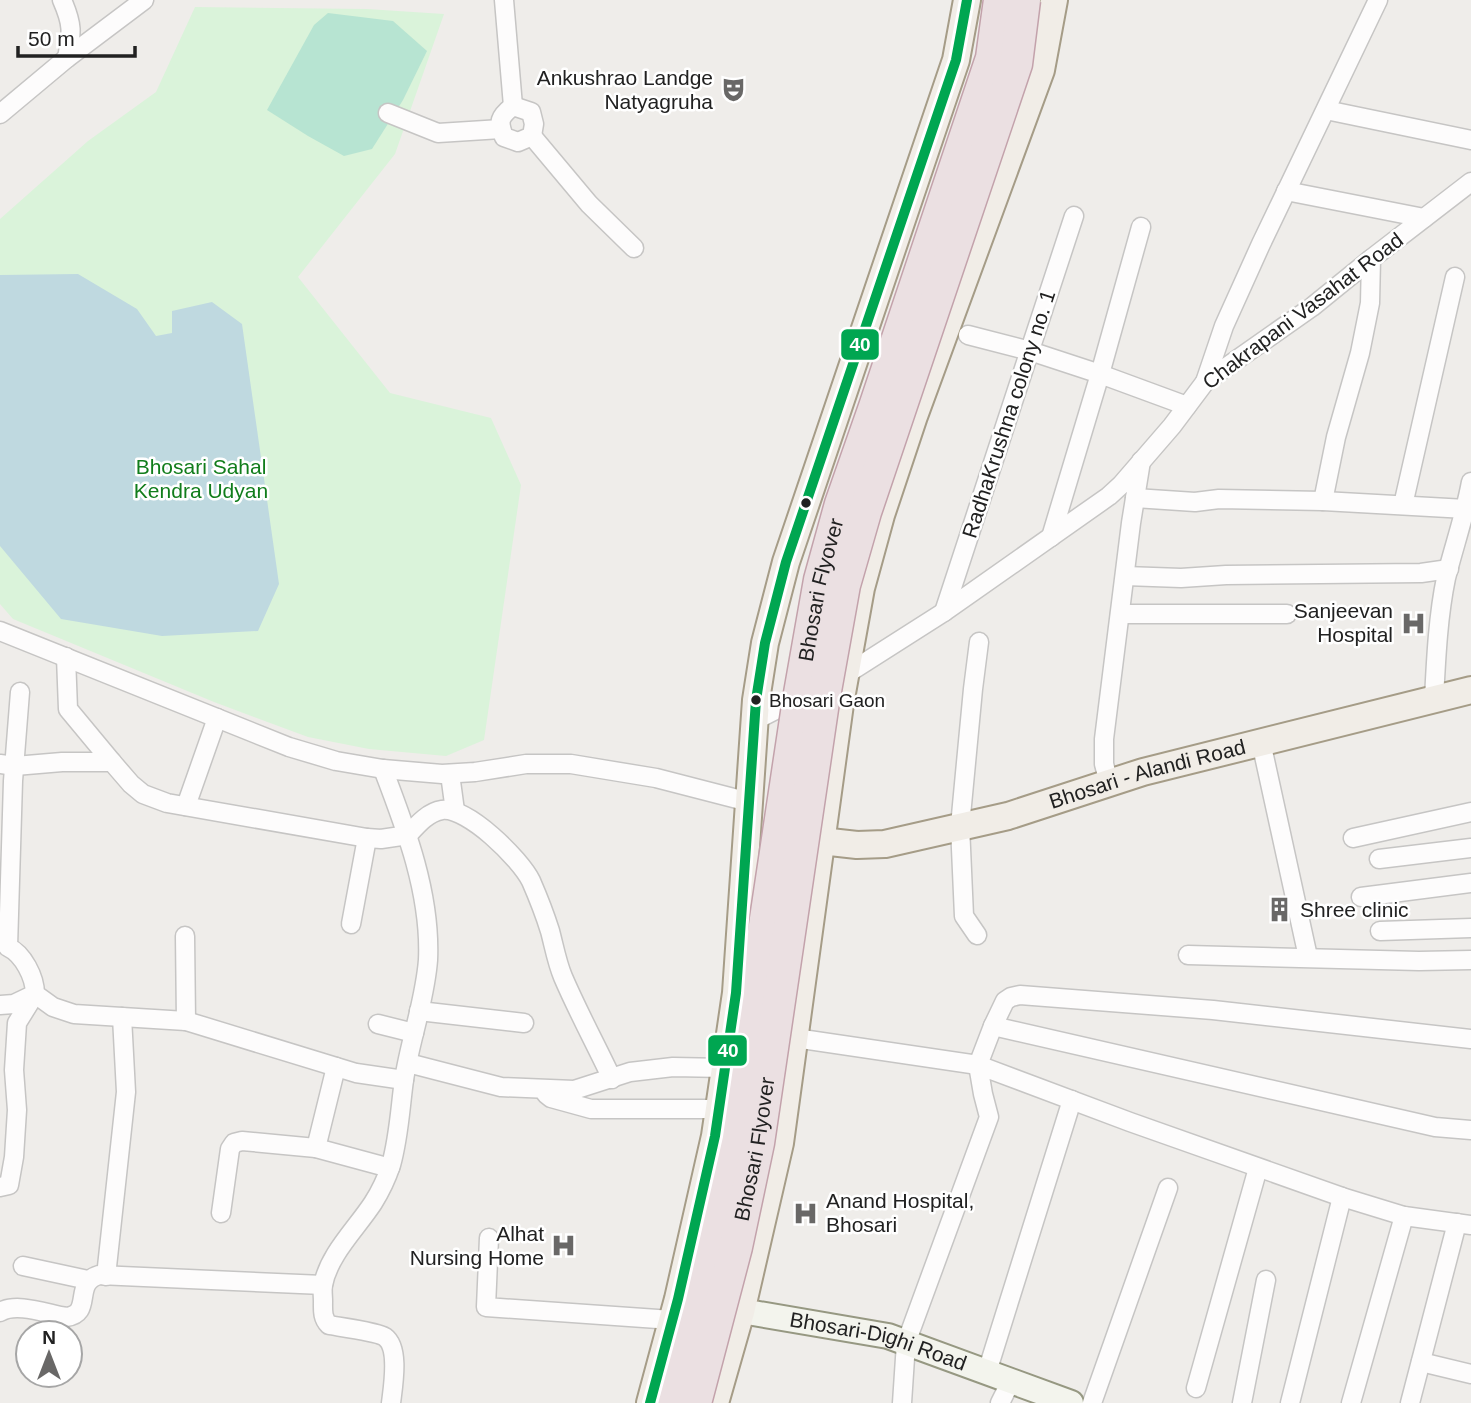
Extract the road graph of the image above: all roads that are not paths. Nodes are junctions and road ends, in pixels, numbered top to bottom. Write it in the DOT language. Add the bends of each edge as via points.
graph roads {
  1 [pos="62,0"];
  2 [pos="145,0"];
  3 [pos="504,0"];
  4 [pos="967,0"];
  5 [pos="1000,0"];
  6 [pos="1024,0"];
  7 [pos="1054,0"];
  8 [pos="1378,0"];
  9 [pos="67,58"];
  10 [pos="513,106"];
  11 [pos="1326,110"];
  12 [pos="388,113"];
  13 [pos="0,114"];
  14 [pos="501,129"];
  15 [pos="531,136"];
  16 [pos="1471,140"];
  17 [pos="1471,182"];
  18 [pos="1286,191"];
  19 [pos="1074,216"];
  20 [pos="1424,218"];
  21 [pos="1141,227"];
  22 [pos="634,248"];
  23 [pos="1371,259"];
  24 [pos="1455,277"];
  25 [pos="875,299"];
  26 [pos="958,329"];
  27 [pos="1030,351"];
  28 [pos="1100,374"];
  29 [pos="1205,382"];
  30 [pos="1187,406"];
  31 [pos="1141,460"];
  32 [pos="1471,482"];
  33 [pos="1135,498"];
  34 [pos="1323,501"];
  35 [pos="1403,505"];
  36 [pos="1468,508"];
  37 [pos="1051,537"];
  38 [pos="1449,569"];
  39 [pos="1125,576"];
  40 [pos="944,612"];
  41 [pos="1121,614"];
  42 [pos="1287,614"];
  43 [pos="0,631"];
  44 [pos="979,642"];
  45 [pos="66,657"];
  46 [pos="845,675"];
  47 [pos="1471,690"];
  48 [pos="20,692"];
  49 [pos="1434,699"];
  50 [pos="217,718"];
  51 [pos="754,721"];
  52 [pos="1261,742"];
  53 [pos="112,762"];
  54 [pos="7,765"];
  55 [pos="383,769"];
  56 [pos="450,774"];
  57 [pos="1109,783"];
  58 [pos="749,802"];
  59 [pos="186,806"];
  60 [pos="455,811"];
  61 [pos="1471,812"];
  62 [pos="960,827"];
  63 [pos="408,835"];
  64 [pos="367,838"];
  65 [pos="1353,838"];
  66 [pos="821,841"];
  67 [pos="1471,848"];
  68 [pos="1379,859"];
  69 [pos="1471,883"];
  70 [pos="1361,897"];
  71 [pos="351,924"];
  72 [pos="1471,928"];
  73 [pos="1380,931"];
  74 [pos="977,935"];
  75 [pos="185,936"];
  76 [pos="4,946"];
  77 [pos="1188,955"];
  78 [pos="1308,957"];
  79 [pos="1471,960"];
  80 [pos="35,994"];
  81 [pos="0,1005"];
  82 [pos="419,1012"];
  83 [pos="122,1017"];
  84 [pos="186,1021"];
  85 [pos="524,1023"];
  86 [pos="378,1024"];
  87 [pos="993,1026"];
  88 [pos="414,1033"];
  89 [pos="794,1038"];
  90 [pos="1471,1039"];
  91 [pos="978,1065"];
  92 [pos="336,1067"];
  93 [pos="725,1068"];
  94 [pos="406,1072"];
  95 [pos="612,1079"];
  96 [pos="540,1088"];
  97 [pos="1072,1100"];
  98 [pos="785,1108"];
  99 [pos="719,1109"];
  100 [pos="1471,1130"];
  101 [pos="316,1148"];
  102 [pos="390,1168"];
  103 [pos="1258,1168"];
  104 [pos="0,1187"];
  105 [pos="1167,1188"];
  106 [pos="1342,1197"];
  107 [pos="221,1213"];
  108 [pos="1405,1216"];
  109 [pos="1464,1224"];
  110 [pos="489,1238"];
  111 [pos="23,1266"];
  112 [pos="106,1276"];
  113 [pos="88,1280"];
  114 [pos="1266,1280"];
  115 [pos="323,1285"];
  116 [pos="675,1309"];
  117 [pos="0,1312"];
  118 [pos="741,1312"];
  119 [pos="906,1343"];
  120 [pos="1421,1362"];
  121 [pos="987,1372"];
  122 [pos="1471,1374"];
  123 [pos="1196,1388"];
  124 [pos="1006,1392"];
  125 [pos="391,1403"];
  126 [pos="650,1403"];
  127 [pos="669,1403"];
  128 [pos="695,1403"];
  129 [pos="715,1403"];
  130 [pos="902,1403"];
  131 [pos="1071,1403"];
  132 [pos="1093,1403"];
  133 [pos="1242,1403"];
  134 [pos="1290,1403"];
  135 [pos="1351,1403"];
  136 [pos="1410,1403"];
  1 -- 9 [label="street" via="72,32"];
  2 -- 9 [label="street"];
  3 -- 10 [label="street"];
  4 -- 25 [label="main road" via="956,60"];
  5 -- 127 [label="highway, Bhosari Flyover, bridge" via="992,58 841,504 820,580 733,1139 712,1242"];
  6 -- 128 [label="highway, Bhosari Flyover, bridge" via="1016,64 864,512 844,585 758,1143"];
  7 -- 26 [label="main road" via="1041,70"];
  8 -- 11 [label="street"];
  9 -- 13 [label="street"];
  10 -- 14 [label="street" via="502,115"];
  10 -- 15 [label="street" via="531,112"];
  11 -- 16 [label="street"];
  11 -- 18 [label="street"];
  12 -- 14 [label="street" via="438,132"];
  14 -- 15 [label="street" via="504,137 519,142"];
  15 -- 22 [label="street"];
  17 -- 20 [label="street, Chakrapani Vasahat Road"];
  18 -- 20 [label="street"];
  18 -- 29 [label="street" via="1224,326"];
  19 -- 27 [label="street, RadhaKrushna colony no. 1"];
  20 -- 23 [label="street, Chakrapani Vasahat Road"];
  21 -- 28 [label="street"];
  23 -- 29 [label="street, Chakrapani Vasahat Road"];
  23 -- 34 [label="street" via="1370,303"];
  24 -- 35 [label="street"];
  25 -- 26 [label="main road"];
  25 -- 51 [label="main road" via="786,562 765,643"];
  26 -- 27 [label="street"];
  26 -- 46 [label="main road" via="914,416 881,515"];
  27 -- 28 [label="street"];
  27 -- 40 [label="street, RadhaKrushna colony no. 1"];
  28 -- 30 [label="street"];
  28 -- 37 [label="street"];
  29 -- 30 [label="street, Chakrapani Vasahat Road"];
  30 -- 31 [label="street, Chakrapani Vasahat Road"];
  31 -- 33 [label="street"];
  31 -- 37 [label="street, Chakrapani Vasahat Road" via="1121,485"];
  32 -- 36 [label="street"];
  33 -- 34 [label="street"];
  33 -- 39 [label="street"];
  34 -- 35 [label="street"];
  35 -- 36 [label="street"];
  36 -- 38 [label="street"];
  37 -- 40 [label="street, Chakrapani Vasahat Road"];
  38 -- 39 [label="street"];
  38 -- 49 [label="street"];
  39 -- 41 [label="street"];
  40 -- 46 [label="street, Chakrapani Vasahat Road"];
  41 -- 42 [label="street"];
  41 -- 57 [label="street" via="1104,739"];
  43 -- 45 [label="street"];
  44 -- 62 [label="street"];
  45 -- 50 [label="street"];
  45 -- 53 [label="street" via="68,709"];
  46 -- 51 [label="street, Chakrapani Vasahat Road"];
  46 -- 66 [label="main road"];
  47 -- 49 [label="main road, Bhosari - Alandi Road"];
  48 -- 54 [label="street"];
  49 -- 52 [label="main road, Bhosari - Alandi Road"];
  50 -- 55 [label="street" via="289,747"];
  50 -- 59 [label="street"];
  51 -- 58 [label="main road"];
  52 -- 57 [label="main road, Bhosari - Alandi Road"];
  52 -- 78 [label="street"];
  53 -- 54 [label="street"];
  53 -- 59 [label="street" via="143,794"];
  54 -- 76 [label="street"];
  55 -- 56 [label="street"];
  55 -- 63 [label="street"];
  56 -- 58 [label="street" via="526,764 571,764 656,778"];
  56 -- 60 [label="street"];
  57 -- 62 [label="main road, Bhosari - Alandi Road"];
  58 -- 93 [label="main road" via="736,993"];
  59 -- 64 [label="street"];
  60 -- 63 [label="street" via="432,813"];
  60 -- 95 [label="street" via="512,854 530,878 562,975"];
  61 -- 65 [label="street"];
  62 -- 66 [label="main road, Bhosari - Alandi Road" via="885,844"];
  62 -- 74 [label="street" via="964,916"];
  63 -- 64 [label="street"];
  63 -- 82 [label="street" via="428,933"];
  64 -- 71 [label="street"];
  66 -- 89 [label="main road"];
  67 -- 68 [label="street"];
  69 -- 70 [label="street"];
  72 -- 73 [label="street"];
  75 -- 84 [label="street"];
  76 -- 80 [label="street" via="15,950 21,959 35,983"];
  77 -- 78 [label="street"];
  78 -- 79 [label="street"];
  80 -- 81 [label="street"];
  80 -- 83 [label="street" via="74,1014"];
  80 -- 104 [label="street" via="18,1023 14,1157 9,1185"];
  82 -- 85 [label="street"];
  82 -- 88 [label="street"];
  83 -- 84 [label="street"];
  83 -- 112 [label="street" via="126,1092"];
  84 -- 92 [label="street"];
  86 -- 88 [label="street"];
  87 -- 90 [label="street" via="1005,1001 1020,995 1213,1010"];
  87 -- 91 [label="street"];
  87 -- 100 [label="street" via="1435,1127"];
  88 -- 94 [label="street"];
  89 -- 91 [label="street"];
  89 -- 98 [label="main road"];
  91 -- 97 [label="street"];
  91 -- 119 [label="street" via="989,1117"];
  92 -- 94 [label="street" via="356,1073"];
  92 -- 101 [label="street"];
  93 -- 95 [label="street" via="652,1069"];
  93 -- 99 [label="main road"];
  94 -- 96 [label="street" via="501,1087"];
  94 -- 102 [label="street"];
  95 -- 96 [label="street" via="574,1090"];
  96 -- 99 [label="street" via="551,1097 591,1109"];
  97 -- 103 [label="street"];
  97 -- 121 [label="street"];
  98 -- 99 [label="street"];
  98 -- 118 [label="main road"];
  99 -- 116 [label="main road"];
  101 -- 102 [label="street"];
  101 -- 107 [label="street" via="234,1143 227,1158"];
  102 -- 115 [label="street" via="375,1201 334,1257"];
  103 -- 106 [label="street"];
  103 -- 123 [label="street"];
  105 -- 132 [label="street"];
  106 -- 108 [label="street"];
  106 -- 134 [label="street"];
  108 -- 109 [label="street"];
  108 -- 135 [label="street"];
  109 -- 120 [label="street"];
  110 -- 116 [label="street" via="486,1307"];
  111 -- 113 [label="street"];
  112 -- 113 [label="street"];
  112 -- 115 [label="street"];
  113 -- 117 [label="street" via="80,1311 74,1316 15,1307"];
  114 -- 133 [label="street"];
  115 -- 125 [label="street" via="324,1321 384,1336 390,1343 395,1356"];
  116 -- 118 [label="street, Bhosari-Dighi Road"];
  116 -- 126 [label="main road"];
  118 -- 119 [label="street, Bhosari-Dighi Road" via="888,1336"];
  118 -- 129 [label="main road"];
  119 -- 121 [label="street, Bhosari-Dighi Road"];
  119 -- 130 [label="street"];
  120 -- 122 [label="street"];
  120 -- 136 [label="street"];
  121 -- 124 [label="street, Bhosari-Dighi Road"];
  124 -- 131 [label="street, Bhosari-Dighi Road"];
}
